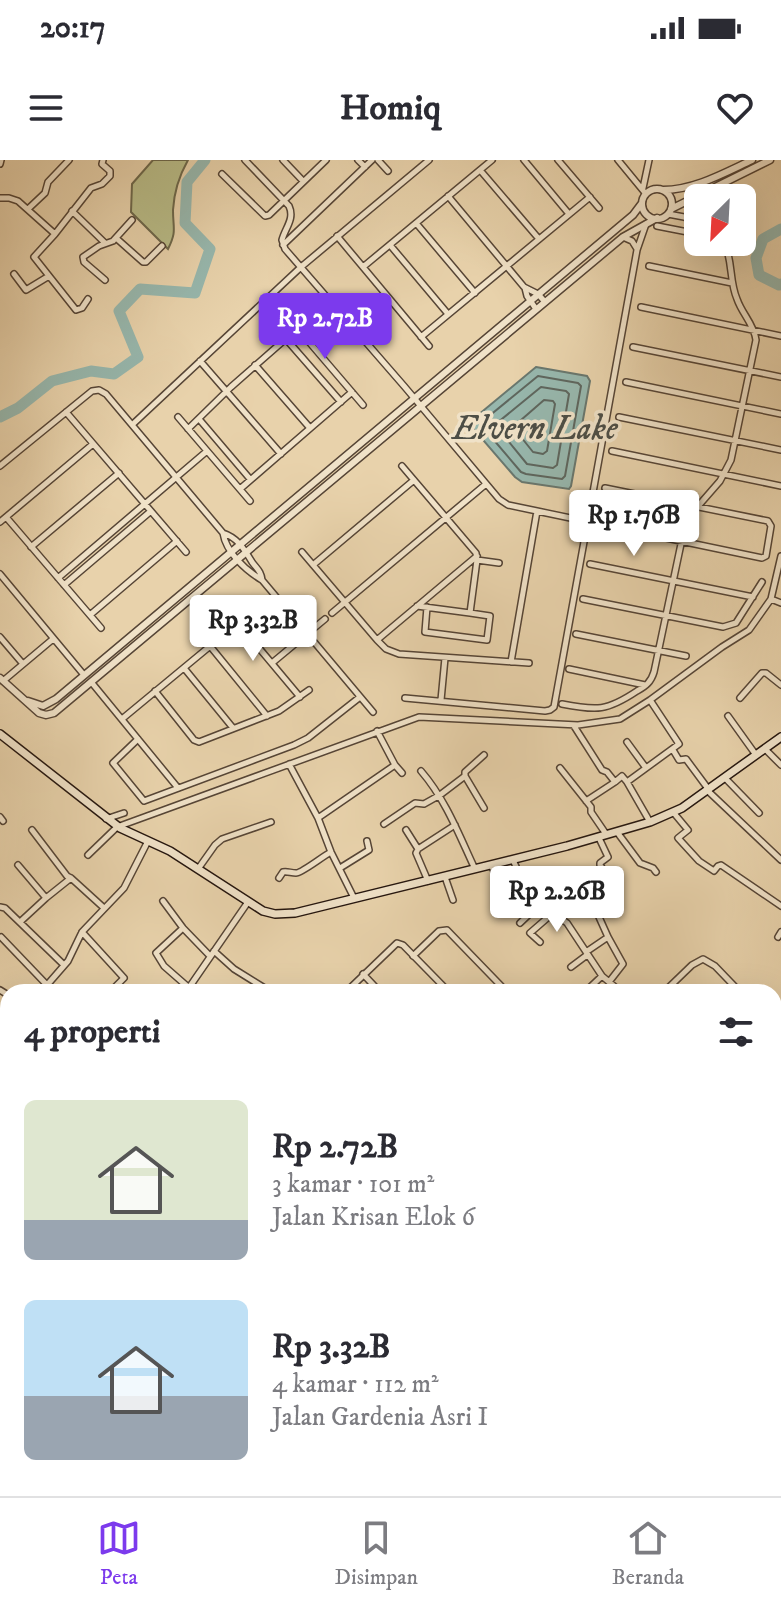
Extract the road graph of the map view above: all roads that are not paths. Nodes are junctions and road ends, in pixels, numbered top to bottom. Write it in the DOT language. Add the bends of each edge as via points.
graph roads {
  1 [pos="69,160"];
  2 [pos="103,160"];
  3 [pos="245,160"];
  4 [pos="283,160"];
  5 [pos="358,160"];
  6 [pos="372,160"];
  7 [pos="378,160"];
  8 [pos="429,160"];
  9 [pos="492,160"];
  10 [pos="524,160"];
  11 [pos="558,160"];
  12 [pos="618,160"];
  13 [pos="649,160"];
  14 [pos="752,160"];
  15 [pos="770,160"];
  16 [pos="324,161"];
  17 [pos="365,167"];
  18 [pos="480,170"];
  19 [pos="388,171"];
  20 [pos="222,174"];
  21 [pos="303,181"];
  22 [pos="724,184"];
  23 [pos="663,190"];
  24 [pos="644,192"];
  25 [pos="448,196"];
  26 [pos="590,197"];
  27 [pos="0,198"];
  28 [pos="283,200"];
  29 [pos="642,203"];
  30 [pos="684,203"];
  31 [pos="599,208"];
  32 [pos="28,209"];
  33 [pos="72,211"];
  34 [pos="669,212"];
  35 [pos="569,214"];
  36 [pos="684,217"];
  37 [pos="132,220"];
  38 [pos="657,222"];
  39 [pos="416,223"];
  40 [pos="646,223"];
  41 [pos="684,230"];
  42 [pos="55,234"];
  43 [pos="337,236"];
  44 [pos="623,237"];
  45 [pos="116,238"];
  46 [pos="539,239"];
  47 [pos="106,244"];
  48 [pos="283,245"];
  49 [pos="390,245"];
  50 [pos="162,246"];
  51 [pos="637,250"];
  52 [pos="729,256"];
  53 [pos="507,266"];
  54 [pos="649,266"];
  55 [pos="301,267"];
  56 [pos="363,267"];
  57 [pos="14,274"];
  58 [pos="49,276"];
  59 [pos="105,280"];
  60 [pos="732,283"];
  61 [pos="524,287"];
  62 [pos="475,293"];
  63 [pos="538,294"];
  64 [pos="88,299"];
  65 [pos="529,302"];
  66 [pos="545,302"];
  67 [pos="641,307"];
  68 [pos="536,309"];
  69 [pos="448,314"];
  70 [pos="292,322"];
  71 [pos="297,329"];
  72 [pos="754,330"];
  73 [pos="781,336"];
  74 [pos="421,337"];
  75 [pos="286,339"];
  76 [pos="429,346"];
  77 [pos="633,347"];
  78 [pos="200,361"];
  79 [pos="255,365"];
  80 [pos="750,370"];
  81 [pos="781,377"];
  82 [pos="626,382"];
  83 [pos="227,391"];
  84 [pos="352,392"];
  85 [pos="415,398"];
  86 [pos="341,402"];
  87 [pos="363,405"];
  88 [pos="421,406"];
  89 [pos="742,406"];
  90 [pos="66,412"];
  91 [pos="781,414"];
  92 [pos="178,417"];
  93 [pos="619,417"];
  94 [pos="199,419"];
  95 [pos="133,424"];
  96 [pos="310,428"];
  97 [pos="188,429"];
  98 [pos="736,440"];
  99 [pos="93,444"];
  100 [pos="781,450"];
  101 [pos="207,451"];
  102 [pos="612,451"];
  103 [pos="281,454"];
  104 [pos="0,466"];
  105 [pos="402,466"];
  106 [pos="119,473"];
  107 [pos="725,474"];
  108 [pos="177,477"];
  109 [pos="250,479"];
  110 [pos="414,480"];
  111 [pos="486,484"];
  112 [pos="781,486"];
  113 [pos="605,488"];
  114 [pos="240,489"];
  115 [pos="250,501"];
  116 [pos="145,504"];
  117 [pos="698,506"];
  118 [pos="151,511"];
  119 [pos="537,511"];
  120 [pos="446,517"];
  121 [pos="3,519"];
  122 [pos="587,522"];
  123 [pos="223,533"];
  124 [pos="177,541"];
  125 [pos="681,541"];
  126 [pos="241,545"];
  127 [pos="31,547"];
  128 [pos="186,552"];
  129 [pos="302,552"];
  130 [pos="232,553"];
  131 [pos="248,553"];
  132 [pos="781,556"];
  133 [pos="477,558"];
  134 [pos="238,561"];
  135 [pos="253,563"];
  136 [pos="499,563"];
  137 [pos="590,564"];
  138 [pos="313,565"];
  139 [pos="247,567"];
  140 [pos="0,574"];
  141 [pos="58,578"];
  142 [pos="262,580"];
  143 [pos="674,581"];
  144 [pos="762,582"];
  145 [pos="64,585"];
  146 [pos="754,597"];
  147 [pos="583,599"];
  148 [pos="771,599"];
  149 [pos="345,602"];
  150 [pos="781,603"];
  151 [pos="417,606"];
  152 [pos="427,607"];
  153 [pos="228,611"];
  154 [pos="332,613"];
  155 [pos="470,613"];
  156 [pos="90,615"];
  157 [pos="666,615"];
  158 [pos="325,619"];
  159 [pos="238,623"];
  160 [pos="101,628"];
  161 [pos="307,634"];
  162 [pos="576,634"];
  163 [pos="0,637"];
  164 [pos="53,639"];
  165 [pos="377,640"];
  166 [pos="210,646"];
  167 [pos="658,650"];
  168 [pos="686,656"];
  169 [pos="445,658"];
  170 [pos="511,662"];
  171 [pos="272,663"];
  172 [pos="529,663"];
  173 [pos="23,664"];
  174 [pos="184,668"];
  175 [pos="569,669"];
  176 [pos="84,675"];
  177 [pos="2,680"];
  178 [pos="92,683"];
  179 [pos="646,685"];
  180 [pos="781,685"];
  181 [pos="309,690"];
  182 [pos="155,691"];
  183 [pos="300,697"];
  184 [pos="360,697"];
  185 [pos="405,698"];
  186 [pos="740,698"];
  187 [pos="25,700"];
  188 [pos="650,700"];
  189 [pos="441,701"];
  190 [pos="562,704"];
  191 [pos="373,712"];
  192 [pos="267,716"];
  193 [pos="728,716"];
  194 [pos="122,719"];
  195 [pos="573,725"];
  196 [pos="233,728"];
  197 [pos="377,731"];
  198 [pos="0,736"];
  199 [pos="781,737"];
  200 [pos="138,739"];
  201 [pos="627,742"];
  202 [pos="765,749"];
  203 [pos="673,750"];
  204 [pos="484,755"];
  205 [pos="756,755"];
  206 [pos="289,764"];
  207 [pos="395,765"];
  208 [pos="781,765"];
  209 [pos="560,768"];
  210 [pos="646,768"];
  211 [pos="421,771"];
  212 [pos="402,773"];
  213 [pos="465,776"];
  214 [pos="725,778"];
  215 [pos="616,781"];
  216 [pos="627,782"];
  217 [pos="178,788"];
  218 [pos="708,790"];
  219 [pos="440,795"];
  220 [pos="586,801"];
  221 [pos="484,808"];
  222 [pos="673,812"];
  223 [pos="124,813"];
  224 [pos="759,813"];
  225 [pos="318,818"];
  226 [pos="271,822"];
  227 [pos="650,822"];
  228 [pos="112,823"];
  229 [pos="384,824"];
  230 [pos="455,825"];
  231 [pos="32,830"];
  232 [pos="406,830"];
  233 [pos="617,832"];
  234 [pos="603,836"];
  235 [pos="148,841"];
  236 [pos="367,841"];
  237 [pos="418,849"];
  238 [pos="331,852"];
  239 [pos="88,855"];
  240 [pos="513,860"];
  241 [pos="781,860"];
  242 [pos="18,865"];
  243 [pos="491,865"];
  244 [pos="340,868"];
  245 [pos="198,869"];
  246 [pos="475,870"];
  247 [pos="656,872"];
  248 [pos="445,877"];
  249 [pos="71,878"];
  250 [pos="279,878"];
  251 [pos="610,879"];
  252 [pos="428,881"];
  253 [pos="590,897"];
  254 [pos="46,898"];
  255 [pos="354,898"];
  256 [pos="453,900"];
  257 [pos="508,900"];
  258 [pos="163,901"];
  259 [pos="248,902"];
  260 [pos="540,904"];
  261 [pos="781,906"];
  262 [pos="0,907"];
  263 [pos="104,908"];
  264 [pos="553,913"];
  265 [pos="20,922"];
  266 [pos="520,923"];
  267 [pos="183,928"];
  268 [pos="82,932"];
  269 [pos="1,937"];
  270 [pos="608,937"];
  271 [pos="540,942"];
  272 [pos="212,954"];
  273 [pos="587,954"];
  274 [pos="413,956"];
  275 [pos="64,965"];
  276 [pos="571,967"];
  277 [pos="363,974"];
  278 [pos="602,976"];
  279 [pos="609,982"];
  280 [pos="46,984"];
  281 [pos="118,984"];
  282 [pos="181,984"];
  283 [pos="191,984"];
  284 [pos="258,984"];
  285 [pos="354,984"];
  286 [pos="372,984"];
  287 [pos="441,984"];
  288 [pos="499,984"];
  289 [pos="594,984"];
  290 [pos="611,984"];
  291 [pos="676,984"];
  292 [pos="732,984"];
  1 -- 32 [label="street"];
  2 -- 33 [label="street" via="110,176 91,188"];
  3 -- 28 [label="street"];
  4 -- 21 [label="street"];
  5 -- 17 [label="street"];
  6 -- 17 [label="street"];
  7 -- 19 [label="street"];
  8 -- 43 [label="street"];
  9 -- 18 [label="street"];
  10 -- 35 [label="street"];
  11 -- 26 [label="street"];
  12 -- 24 [label="street"];
  13 -- 24 [label="street"];
  14 -- 23 [label="street" via="694,185"];
  15 -- 22 [label="street"];
  16 -- 21 [label="street"];
  17 -- 48 [label="street"];
  18 -- 25 [label="street"];
  18 -- 46 [label="street"];
  20 -- 28 [label="street" via="265,216"];
  21 -- 28 [label="street"];
  23 -- 24 [label="street"];
  23 -- 34 [label="street" via="671,198"];
  24 -- 29 [label="street"];
  25 -- 39 [label="street"];
  25 -- 53 [label="street"];
  26 -- 31 [label="street"];
  26 -- 35 [label="street"];
  27 -- 32 [label="street" via="15,199"];
  28 -- 48 [label="street" via="291,211"];
  29 -- 38 [label="street"];
  29 -- 63 [label="street"];
  30 -- 34 [label="street"];
  32 -- 42 [label="street"];
  33 -- 42 [label="street"];
  33 -- 47 [label="street"];
  34 -- 36 [label="street"];
  34 -- 38 [label="street"];
  35 -- 46 [label="street"];
  37 -- 45 [label="street"];
  38 -- 40 [label="street"];
  38 -- 41 [label="street"];
  39 -- 49 [label="street"];
  39 -- 62 [label="street"];
  40 -- 44 [label="street"];
  40 -- 51 [label="street"];
  42 -- 58 [label="street" via="34,259"];
  43 -- 55 [label="street"];
  43 -- 56 [label="street"];
  44 -- 51 [label="street"];
  44 -- 66 [label="street"];
  45 -- 47 [label="street"];
  45 -- 50 [label="street" via="143,262"];
  46 -- 53 [label="street"];
  47 -- 59 [label="street" via="82,258"];
  48 -- 55 [label="street"];
  49 -- 56 [label="street"];
  49 -- 69 [label="street"];
  51 -- 122 [label="street"];
  52 -- 60 [label="street"];
  53 -- 61 [label="street"];
  53 -- 62 [label="street"];
  54 -- 60 [label="street"];
  55 -- 78 [label="street"];
  55 -- 85 [label="street"];
  56 -- 74 [label="street"];
  57 -- 58 [label="street" via="26,290"];
  58 -- 64 [label="street" via="76,310"];
  60 -- 72 [label="street"];
  61 -- 63 [label="street"];
  61 -- 65 [label="street"];
  62 -- 69 [label="street"];
  63 -- 65 [label="street"];
  63 -- 66 [label="street"];
  65 -- 68 [label="street"];
  65 -- 85 [label="street"];
  66 -- 68 [label="street"];
  67 -- 72 [label="street"];
  68 -- 88 [label="street"];
  69 -- 74 [label="street"];
  70 -- 71 [label="street"];
  71 -- 75 [label="street"];
  71 -- 84 [label="street"];
  72 -- 73 [label="street"];
  72 -- 80 [label="street"];
  74 -- 76 [label="street"];
  75 -- 79 [label="street"];
  75 -- 86 [label="street"];
  77 -- 80 [label="street"];
  78 -- 83 [label="street"];
  78 -- 95 [label="street"];
  79 -- 83 [label="street"];
  79 -- 96 [label="street"];
  80 -- 81 [label="street"];
  80 -- 89 [label="street"];
  82 -- 89 [label="street"];
  83 -- 94 [label="street"];
  83 -- 103 [label="street"];
  84 -- 86 [label="street"];
  84 -- 87 [label="street"];
  85 -- 88 [label="street"];
  85 -- 126 [label="street"];
  86 -- 96 [label="street"];
  88 -- 111 [label="street"];
  88 -- 131 [label="street"];
  89 -- 91 [label="street"];
  89 -- 98 [label="street"];
  90 -- 95 [label="street" via="99,390"];
  90 -- 99 [label="street"];
  90 -- 104 [label="street"];
  92 -- 97 [label="street"];
  93 -- 98 [label="street"];
  94 -- 97 [label="street"];
  94 -- 109 [label="street"];
  95 -- 108 [label="street"];
  96 -- 103 [label="street"];
  97 -- 101 [label="street"];
  98 -- 100 [label="street"];
  98 -- 107 [label="street"];
  99 -- 106 [label="street"];
  99 -- 121 [label="street"];
  101 -- 108 [label="street"];
  101 -- 114 [label="street"];
  102 -- 107 [label="street"];
  103 -- 109 [label="street"];
  105 -- 110 [label="street"];
  106 -- 116 [label="street"];
  106 -- 127 [label="street"];
  107 -- 112 [label="street"];
  107 -- 117 [label="street"];
  108 -- 116 [label="street"];
  108 -- 123 [label="street"];
  109 -- 114 [label="street"];
  110 -- 120 [label="street"];
  110 -- 138 [label="street"];
  111 -- 119 [label="street" via="504,502"];
  111 -- 120 [label="street"];
  113 -- 117 [label="street"];
  114 -- 115 [label="street"];
  116 -- 118 [label="street"];
  116 -- 141 [label="street"];
  117 -- 125 [label="street"];
  117 -- 125 [label="street" via="770,523 766,556"];
  118 -- 124 [label="street"];
  118 -- 145 [label="street"];
  119 -- 122 [label="street"];
  119 -- 170 [label="street"];
  120 -- 133 [label="street"];
  120 -- 149 [label="street"];
  121 -- 127 [label="street"];
  122 -- 125 [label="street"];
  122 -- 189 [label="street" via="554,707 545,711"];
  123 -- 126 [label="street"];
  123 -- 130 [label="street"];
  124 -- 128 [label="street"];
  124 -- 156 [label="street"];
  125 -- 143 [label="street"];
  126 -- 130 [label="street"];
  126 -- 131 [label="street"];
  127 -- 141 [label="street"];
  129 -- 138 [label="street"];
  130 -- 134 [label="street"];
  130 -- 176 [label="street"];
  131 -- 134 [label="street"];
  131 -- 135 [label="street"];
  132 -- 148 [label="street"];
  133 -- 136 [label="street"];
  133 -- 151 [label="street"];
  133 -- 155 [label="street"];
  134 -- 139 [label="street"];
  134 -- 178 [label="street"];
  135 -- 139 [label="street"];
  135 -- 142 [label="street"];
  137 -- 143 [label="street"];
  138 -- 149 [label="street"];
  139 -- 142 [label="street"];
  140 -- 164 [label="street"];
  141 -- 145 [label="street"];
  142 -- 161 [label="street"];
  143 -- 146 [label="street"];
  143 -- 157 [label="street"];
  144 -- 146 [label="street"];
  145 -- 156 [label="street"];
  146 -- 157 [label="street" via="736,623 723,627"];
  147 -- 157 [label="street"];
  148 -- 150 [label="street"];
  148 -- 188 [label="street" via="746,633"];
  149 -- 154 [label="street"];
  149 -- 165 [label="street"];
  151 -- 152 [label="street"];
  151 -- 165 [label="street"];
  152 -- 155 [label="street"];
  152 -- 155 [label="street" via="425,632 487,640 490,616"];
  153 -- 159 [label="street"];
  156 -- 160 [label="street"];
  157 -- 167 [label="street"];
  158 -- 161 [label="street"];
  159 -- 166 [label="street"];
  159 -- 171 [label="street"];
  161 -- 171 [label="street"];
  161 -- 184 [label="street"];
  162 -- 167 [label="street"];
  163 -- 173 [label="street"];
  164 -- 173 [label="street"];
  164 -- 176 [label="street"];
  165 -- 169 [label="street" via="394,653"];
  166 -- 174 [label="street"];
  166 -- 192 [label="street"];
  167 -- 168 [label="street"];
  167 -- 179 [label="street"];
  169 -- 170 [label="street"];
  169 -- 189 [label="street"];
  170 -- 172 [label="street"];
  171 -- 183 [label="street"];
  173 -- 177 [label="street"];
  174 -- 182 [label="street"];
  174 -- 196 [label="street"];
  175 -- 179 [label="street"];
  176 -- 178 [label="street" via="84,685"];
  176 -- 178 [label="street" via="93,672"];
  176 -- 187 [label="street" via="46,705"];
  177 -- 187 [label="street"];
  178 -- 187 [label="street" via="50,715"];
  178 -- 194 [label="street"];
  179 -- 190 [label="street" via="608,707"];
  180 -- 186 [label="street" via="762,673"];
  181 -- 183 [label="street"];
  182 -- 194 [label="street"];
  182 -- 196 [label="street" via="196,741"];
  183 -- 192 [label="street"];
  184 -- 191 [label="street"];
  184 -- 217 [label="street" via="301,742"];
  185 -- 189 [label="street"];
  188 -- 195 [label="street" via="620,719"];
  188 -- 203 [label="street" via="679,744"];
  192 -- 196 [label="street"];
  193 -- 205 [label="street"];
  194 -- 200 [label="street"];
  195 -- 197 [label="street" via="423,716"];
  195 -- 215 [label="street" via="602,770"];
  197 -- 206 [label="street"];
  197 -- 207 [label="street"];
  198 -- 228 [label="main road"];
  199 -- 202 [label="main road"];
  200 -- 217 [label="street"];
  200 -- 217 [label="street" via="113,763 143,800"];
  201 -- 210 [label="street"];
  202 -- 205 [label="main road"];
  202 -- 208 [label="street"];
  203 -- 210 [label="street"];
  203 -- 218 [label="street" via="679,760 690,763"];
  204 -- 213 [label="street"];
  205 -- 214 [label="main road"];
  206 -- 225 [label="street"];
  206 -- 228 [label="street"];
  207 -- 212 [label="street"];
  207 -- 225 [label="street"];
  209 -- 220 [label="street"];
  210 -- 216 [label="street"];
  211 -- 219 [label="street"];
  213 -- 219 [label="street"];
  213 -- 221 [label="street"];
  214 -- 218 [label="main road"];
  214 -- 224 [label="street"];
  215 -- 216 [label="street" via="622,776"];
  215 -- 220 [label="street"];
  216 -- 227 [label="street"];
  218 -- 222 [label="main road"];
  218 -- 241 [label="street"];
  219 -- 229 [label="street" via="415,803"];
  219 -- 230 [label="street"];
  220 -- 234 [label="street"];
  222 -- 227 [label="main road"];
  222 -- 261 [label="street" via="688,830 678,838 699,861 714,871 721,865"];
  223 -- 228 [label="street"];
  225 -- 238 [label="street"];
  226 -- 245 [label="street" via="222,839"];
  227 -- 233 [label="main road"];
  228 -- 235 [label="main road"];
  228 -- 239 [label="street"];
  230 -- 237 [label="street"];
  230 -- 246 [label="street"];
  231 -- 249 [label="street"];
  232 -- 237 [label="street"];
  233 -- 234 [label="main road"];
  233 -- 247 [label="street" via="640,863"];
  234 -- 240 [label="main road"];
  234 -- 251 [label="street" via="608,857 600,865"];
  235 -- 245 [label="main road"];
  235 -- 263 [label="street" via="128,883"];
  236 -- 244 [label="street" via="369,850"];
  237 -- 252 [label="street"];
  238 -- 244 [label="street"];
  238 -- 250 [label="street" via="302,871 283,872"];
  240 -- 243 [label="main road"];
  240 -- 260 [label="street"];
  242 -- 254 [label="street"];
  243 -- 246 [label="main road"];
  243 -- 257 [label="street"];
  244 -- 255 [label="street"];
  245 -- 259 [label="main road"];
  246 -- 248 [label="main road"];
  248 -- 252 [label="main road"];
  248 -- 256 [label="street"];
  249 -- 254 [label="street"];
  249 -- 263 [label="street"];
  252 -- 255 [label="main road"];
  253 -- 270 [label="street"];
  254 -- 265 [label="street"];
  255 -- 259 [label="main road" via="282,915"];
  258 -- 267 [label="street"];
  259 -- 272 [label="street"];
  260 -- 264 [label="street"];
  260 -- 266 [label="street"];
  262 -- 265 [label="street"];
  263 -- 268 [label="street"];
  264 -- 271 [label="street" via="530,933"];
  264 -- 273 [label="street" via="567,923"];
  265 -- 275 [label="street"];
  267 -- 272 [label="street"];
  267 -- 282 [label="street" via="156,953"];
  268 -- 275 [label="street"];
  268 -- 281 [label="street" via="124,977"];
  269 -- 280 [label="street"];
  270 -- 273 [label="street"];
  270 -- 279 [label="street" via="623,964"];
  272 -- 283 [label="street"];
  272 -- 284 [label="street"];
  273 -- 276 [label="street"];
  273 -- 278 [label="street"];
  274 -- 277 [label="street" via="397,943"];
  274 -- 287 [label="street"];
  274 -- 288 [label="street" via="439,931 447,930"];
  275 -- 280 [label="street"];
  277 -- 285 [label="street"];
  277 -- 286 [label="street"];
  278 -- 279 [label="street"];
  278 -- 289 [label="street"];
  279 -- 290 [label="street"];
  291 -- 292 [label="street" via="703,959"];
}
